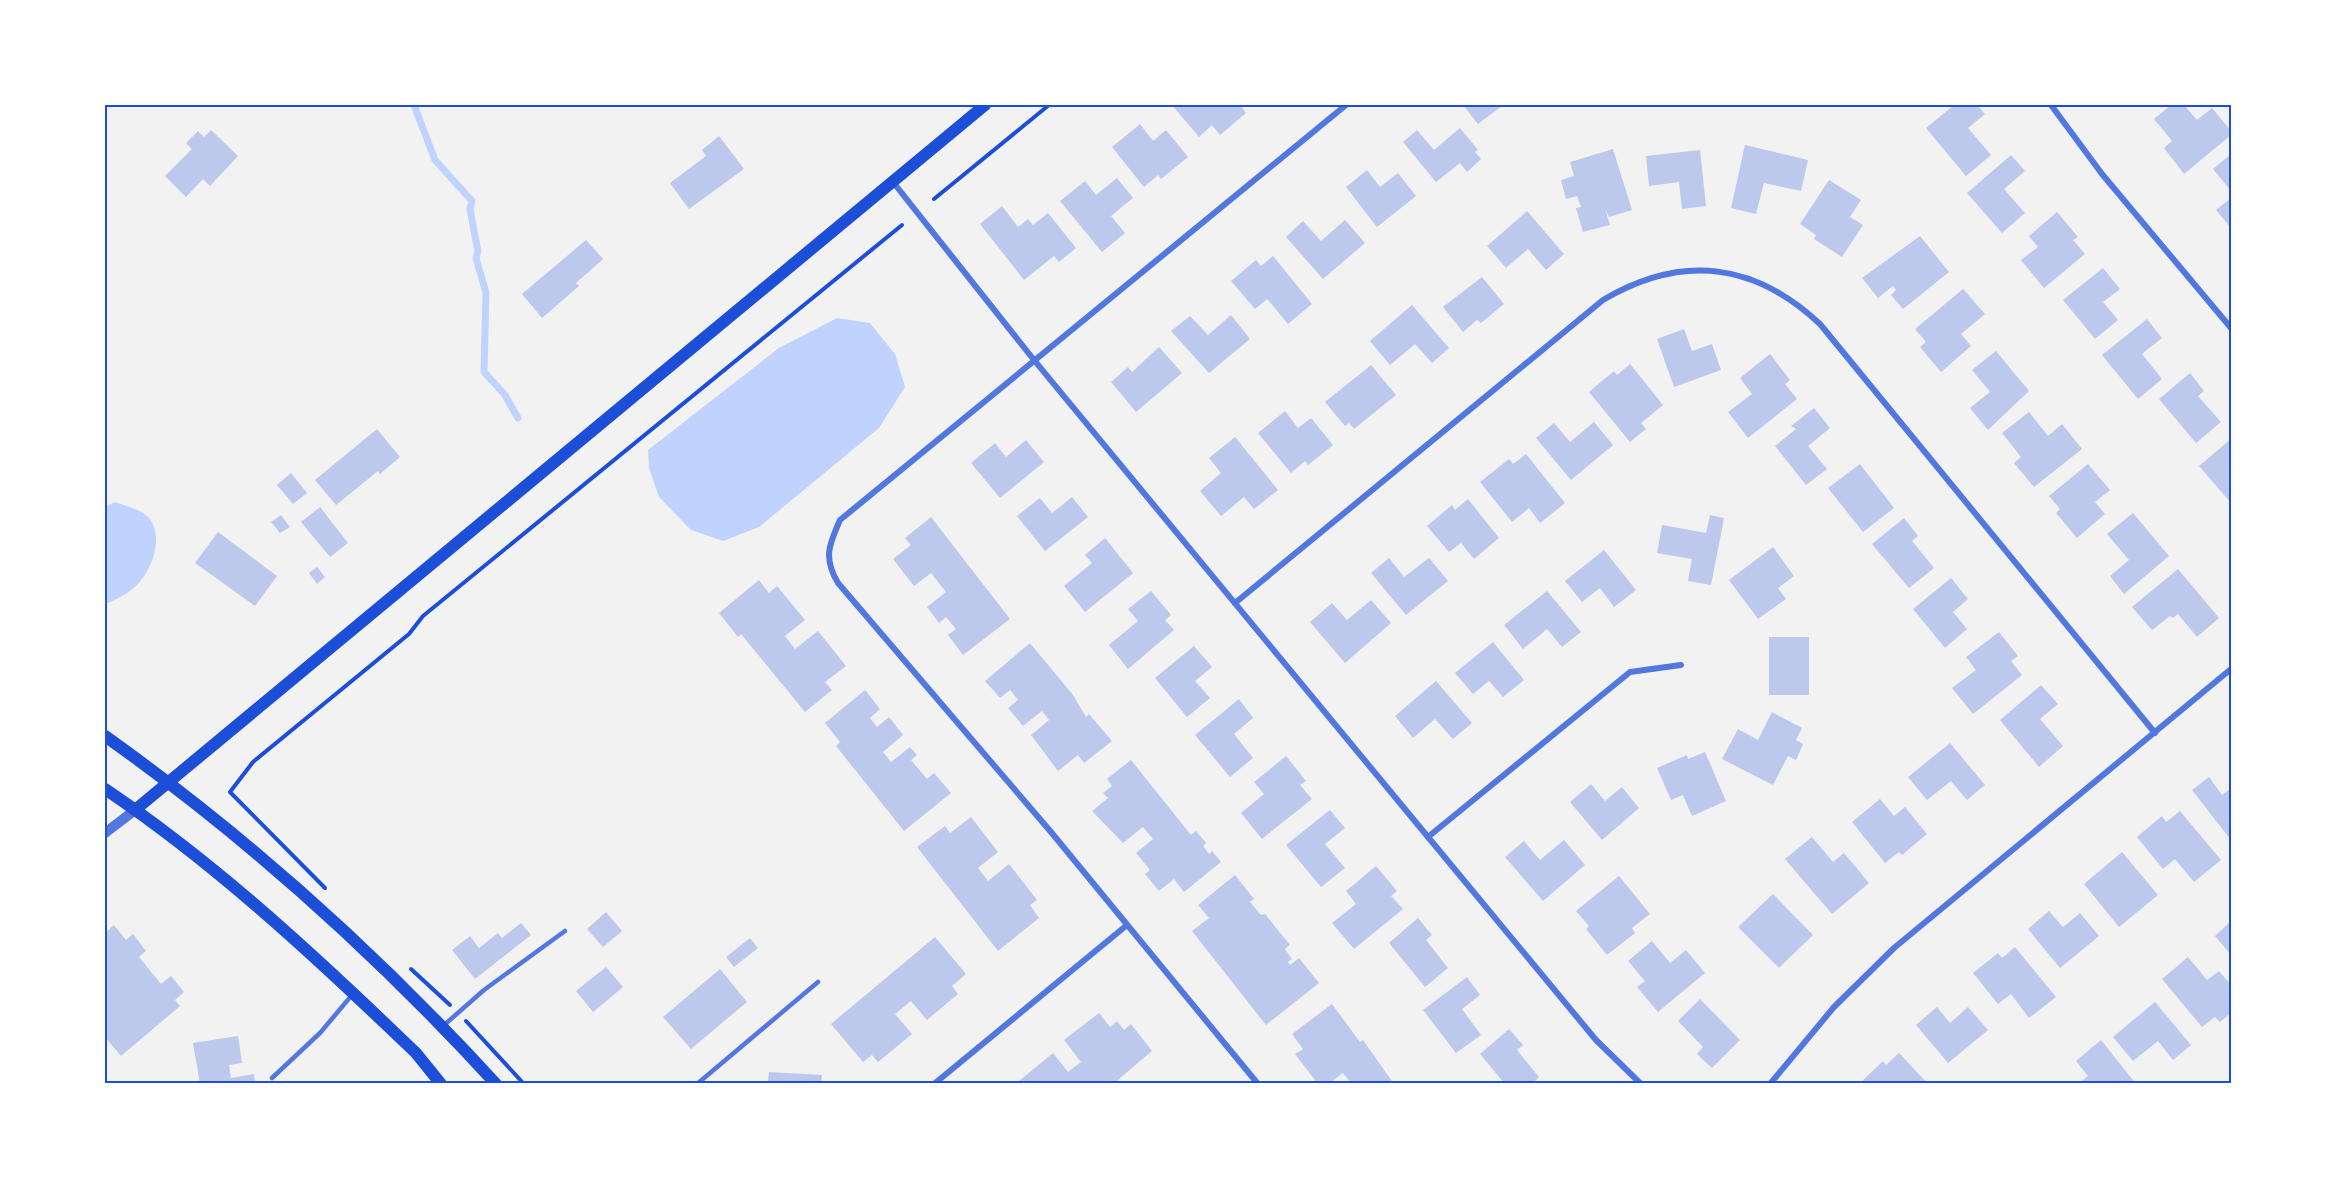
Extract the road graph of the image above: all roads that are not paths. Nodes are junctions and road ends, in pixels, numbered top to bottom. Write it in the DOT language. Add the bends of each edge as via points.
graph roads {
  1 [pos="985,105"];
  2 [pos="1346,105"];
  3 [pos="2051,105"];
  4 [pos="893,181"];
  5 [pos="2231,328"];
  6 [pos="1034,360"];
  7 [pos="1235,603"];
  8 [pos="1681,665"];
  9 [pos="2231,669"];
  10 [pos="2155,733"];
  11 [pos="105,736"];
  12 [pos="168,781"];
  13 [pos="105,789"];
  14 [pos="135,810"];
  15 [pos="105,833"];
  16 [pos="1428,837"];
  17 [pos="1127,925"];
  18 [pos="565,931"];
  19 [pos="818,982"];
  20 [pos="354,993"];
  21 [pos="443,1026"];
  22 [pos="272,1078"];
  23 [pos="441,1084"];
  24 [pos="496,1084"];
  25 [pos="697,1084"];
  26 [pos="934,1084"];
  27 [pos="1258,1084"];
  28 [pos="1641,1084"];
  29 [pos="1770,1084"];
  1 -- 4 [label="main road"];
  2 -- 6 [label="street"];
  3 -- 5 [label="street" via="2102,174"];
  4 -- 6 [label="street"];
  4 -- 12 [label="main road"];
  6 -- 7 [label="street"];
  6 -- 17 [label="street" via="840,520 827,550 838,583"];
  7 -- 10 [label="street" via="1603,300 1647,278 1719,269 1778,291 1820,324"];
  7 -- 16 [label="street"];
  8 -- 16 [label="street" via="1630,672"];
  9 -- 10 [label="street"];
  10 -- 29 [label="street" via="1894,948 1834,1007"];
  11 -- 12 [label="main road"];
  12 -- 14 [label="main road"];
  12 -- 21 [label="main road" via="322,910"];
  13 -- 14 [label="main road"];
  14 -- 15 [label="street"];
  14 -- 20 [label="main road" via="198,858"];
  16 -- 28 [label="street" via="1596,1040"];
  17 -- 26 [label="street"];
  17 -- 27 [label="street"];
  18 -- 21 [label="lane" via="484,990"];
  19 -- 25 [label="lane"];
  20 -- 22 [label="lane" via="320,1034"];
  20 -- 23 [label="main road" via="416,1053"];
  21 -- 24 [label="main road"];
}
